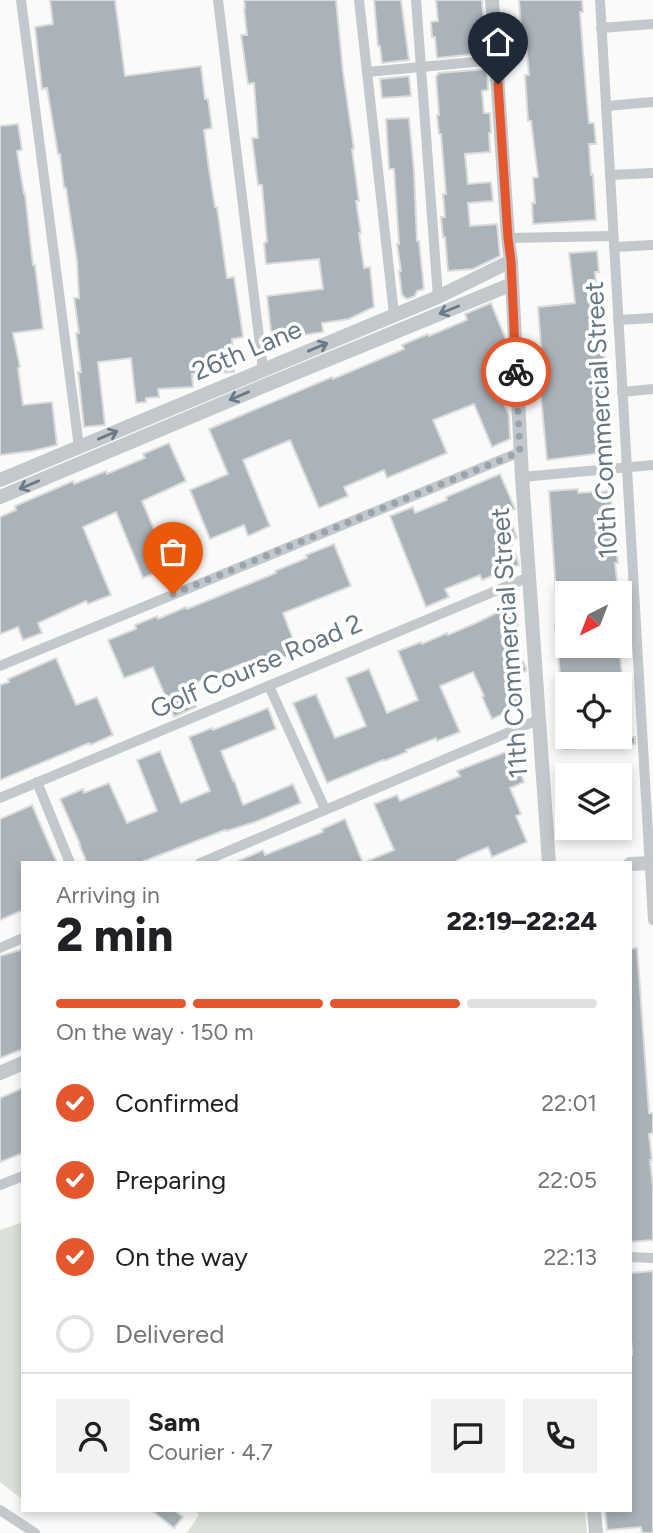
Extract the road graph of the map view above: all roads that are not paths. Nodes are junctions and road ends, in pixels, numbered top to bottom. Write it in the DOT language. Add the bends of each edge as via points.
graph roads {
  1 [pos="21,0"];
  2 [pos="218,0"];
  3 [pos="359,0"];
  4 [pos="416,0"];
  5 [pos="492,0"];
  6 [pos="600,0"];
  7 [pos="653,24"];
  8 [pos="601,28"];
  9 [pos="496,60"];
  10 [pos="420,67"];
  11 [pos="367,72"];
  12 [pos="653,102"];
  13 [pos="606,106"];
  14 [pos="653,173"];
  15 [pos="610,175"];
  16 [pos="508,238"];
  17 [pos="614,241"];
  18 [pos="653,245"];
  19 [pos="511,261"];
  20 [pos="512,284"];
  21 [pos="438,297"];
  22 [pos="394,314"];
  23 [pos="653,318"];
  24 [pos="618,320"];
  25 [pos="263,370"];
  26 [pos="653,389"];
  27 [pos="622,392"];
  28 [pos="79,447"];
  29 [pos="520,452"];
  30 [pos="653,466"];
  31 [pos="627,467"];
  32 [pos="522,477"];
  33 [pos="0,480"];
  34 [pos="0,497"];
  35 [pos="529,577"];
  36 [pos="0,666"];
  37 [pos="269,686"];
  38 [pos="540,719"];
  39 [pos="37,782"];
  40 [pos="0,798"];
  41 [pos="325,809"];
  42 [pos="70,861"];
  43 [pos="205,861"];
  44 [pos="549,861"];
  45 [pos="651,863"];
  46 [pos="632,864"];
  47 [pos="653,920"];
  48 [pos="21,939"];
  49 [pos="0,948"];
  50 [pos="21,1064"];
  51 [pos="0,1073"];
  52 [pos="21,1177"];
  53 [pos="0,1185"];
  54 [pos="632,1257"];
  55 [pos="653,1258"];
  56 [pos="0,1510"];
  57 [pos="594,1512"];
  58 [pos="35,1533"];
  59 [pos="596,1533"];
  1 -- 28 [label="street"];
  2 -- 25 [label="street"];
  3 -- 11 [label="street"];
  4 -- 10 [label="street"];
  5 -- 9 [label="street, 11th Commercial Street"];
  6 -- 8 [label="street, 10th Commercial Street"];
  7 -- 8 [label="street"];
  8 -- 13 [label="street, 10th Commercial Street"];
  9 -- 10 [label="street"];
  9 -- 16 [label="street, 11th Commercial Street"];
  10 -- 11 [label="street"];
  10 -- 21 [label="street"];
  11 -- 22 [label="street"];
  12 -- 13 [label="street"];
  13 -- 15 [label="street, 10th Commercial Street"];
  14 -- 15 [label="street"];
  15 -- 17 [label="street, 10th Commercial Street"];
  16 -- 17 [label="street"];
  16 -- 19 [label="street, 11th Commercial Street"];
  17 -- 18 [label="street"];
  17 -- 24 [label="street, 10th Commercial Street"];
  19 -- 20 [label="street, 11th Commercial Street"];
  19 -- 21 [label="street, 26th Lane"];
  20 -- 29 [label="street, 11th Commercial Street"];
  20 -- 34 [label="street, one-way"];
  21 -- 22 [label="street, 26th Lane"];
  25 -- 22 [label="street, 26th Lane, one-way"];
  23 -- 24 [label="street"];
  24 -- 27 [label="street, 10th Commercial Street"];
  28 -- 25 [label="street, 26th Lane, one-way"];
  26 -- 27 [label="street"];
  27 -- 31 [label="street, 10th Commercial Street"];
  28 -- 33 [label="street, 26th Lane"];
  29 -- 32 [label="street, 11th Commercial Street"];
  29 -- 36 [label="street"];
  30 -- 31 [label="street"];
  31 -- 32 [label="street"];
  31 -- 45 [label="street, 10th Commercial Street"];
  32 -- 35 [label="street, 11th Commercial Street"];
  35 -- 37 [label="street, Golf Course Road 2"];
  35 -- 38 [label="street, 11th Commercial Street"];
  37 -- 39 [label="street, Golf Course Road 2"];
  37 -- 41 [label="street"];
  38 -- 41 [label="street"];
  38 -- 44 [label="street, 11th Commercial Street"];
  39 -- 40 [label="street, Golf Course Road 2"];
  39 -- 42 [label="street"];
  41 -- 43 [label="street"];
  45 -- 46 [label="street"];
  45 -- 47 [label="street, 10th Commercial Street"];
  48 -- 49 [label="street"];
  50 -- 51 [label="street"];
  52 -- 53 [label="street"];
  54 -- 55 [label="street"];
  56 -- 58 [label="street"];
  57 -- 59 [label="street"];
}
